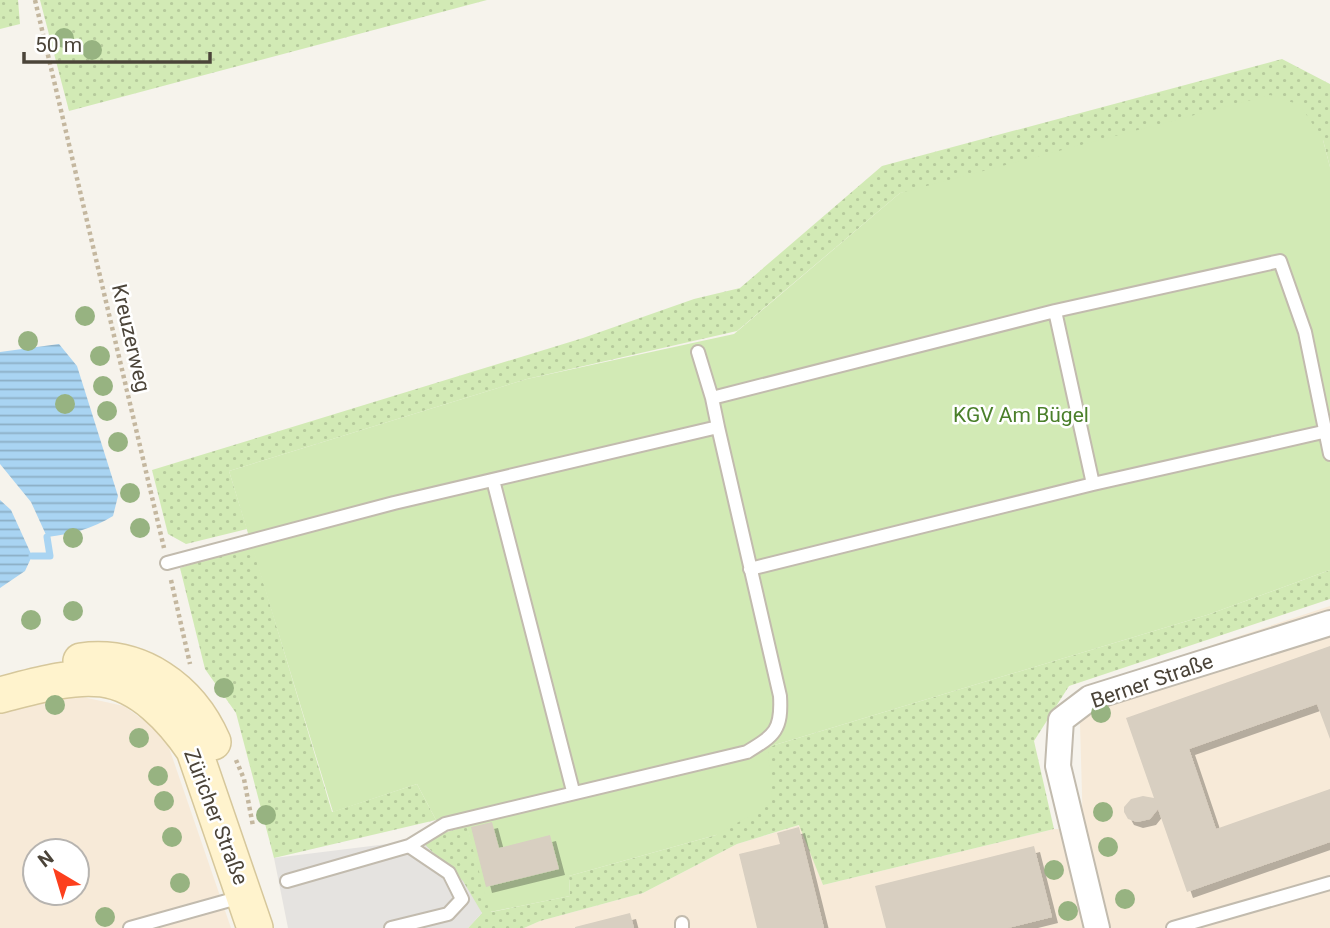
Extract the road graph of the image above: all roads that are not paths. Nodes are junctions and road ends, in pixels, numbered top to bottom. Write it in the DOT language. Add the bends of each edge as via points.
graph roads {
  1 [pos="1055,311"];
  2 [pos="698,352"];
  3 [pos="712,398"];
  4 [pos="718,428"];
  5 [pos="1323,432"];
  6 [pos="1330,454"];
  7 [pos="494,480"];
  8 [pos="1093,484"];
  9 [pos="167,563"];
  10 [pos="750,569"];
  11 [pos="1330,623"];
  12 [pos="0,679"];
  13 [pos="0,695"];
  14 [pos="573,791"];
  15 [pos="409,846"];
  16 [pos="287,881"];
  17 [pos="1330,883"];
  18 [pos="250,912"];
  19 [pos="130,928"];
  20 [pos="391,928"];
  21 [pos="1097,928"];
  22 [pos="1173,928"];
  1 -- 3 [label="lane"];
  1 -- 5 [label="lane" via="1280,261 1305,332"];
  1 -- 8 [label="lane"];
  2 -- 3 [label="lane"];
  3 -- 4 [label="lane"];
  4 -- 7 [label="lane"];
  4 -- 10 [label="lane"];
  5 -- 6 [label="lane"];
  5 -- 8 [label="lane"];
  7 -- 9 [label="lane"];
  7 -- 14 [label="lane"];
  8 -- 10 [label="lane"];
  10 -- 14 [label="lane" via="780,696 781,718 772,737 747,752"];
  11 -- 21 [label="street, Berner Straße" via="1090,698 1061,720 1058,766"];
  12 -- 18 [label="street, Züricher Straße" via="52,665 105,658 154,674 181,693 204,722 219,758"];
  13 -- 18 [label="street, Züricher Straße" via="51,682 103,679 143,695 177,725 194,750"];
  14 -- 15 [label="lane" via="445,824"];
  15 -- 16 [label="lane"];
  15 -- 20 [label="lane" via="449,873 462,899 448,914"];
  17 -- 22 [label="lane"];
  18 -- 19 [label="lane"];
}
